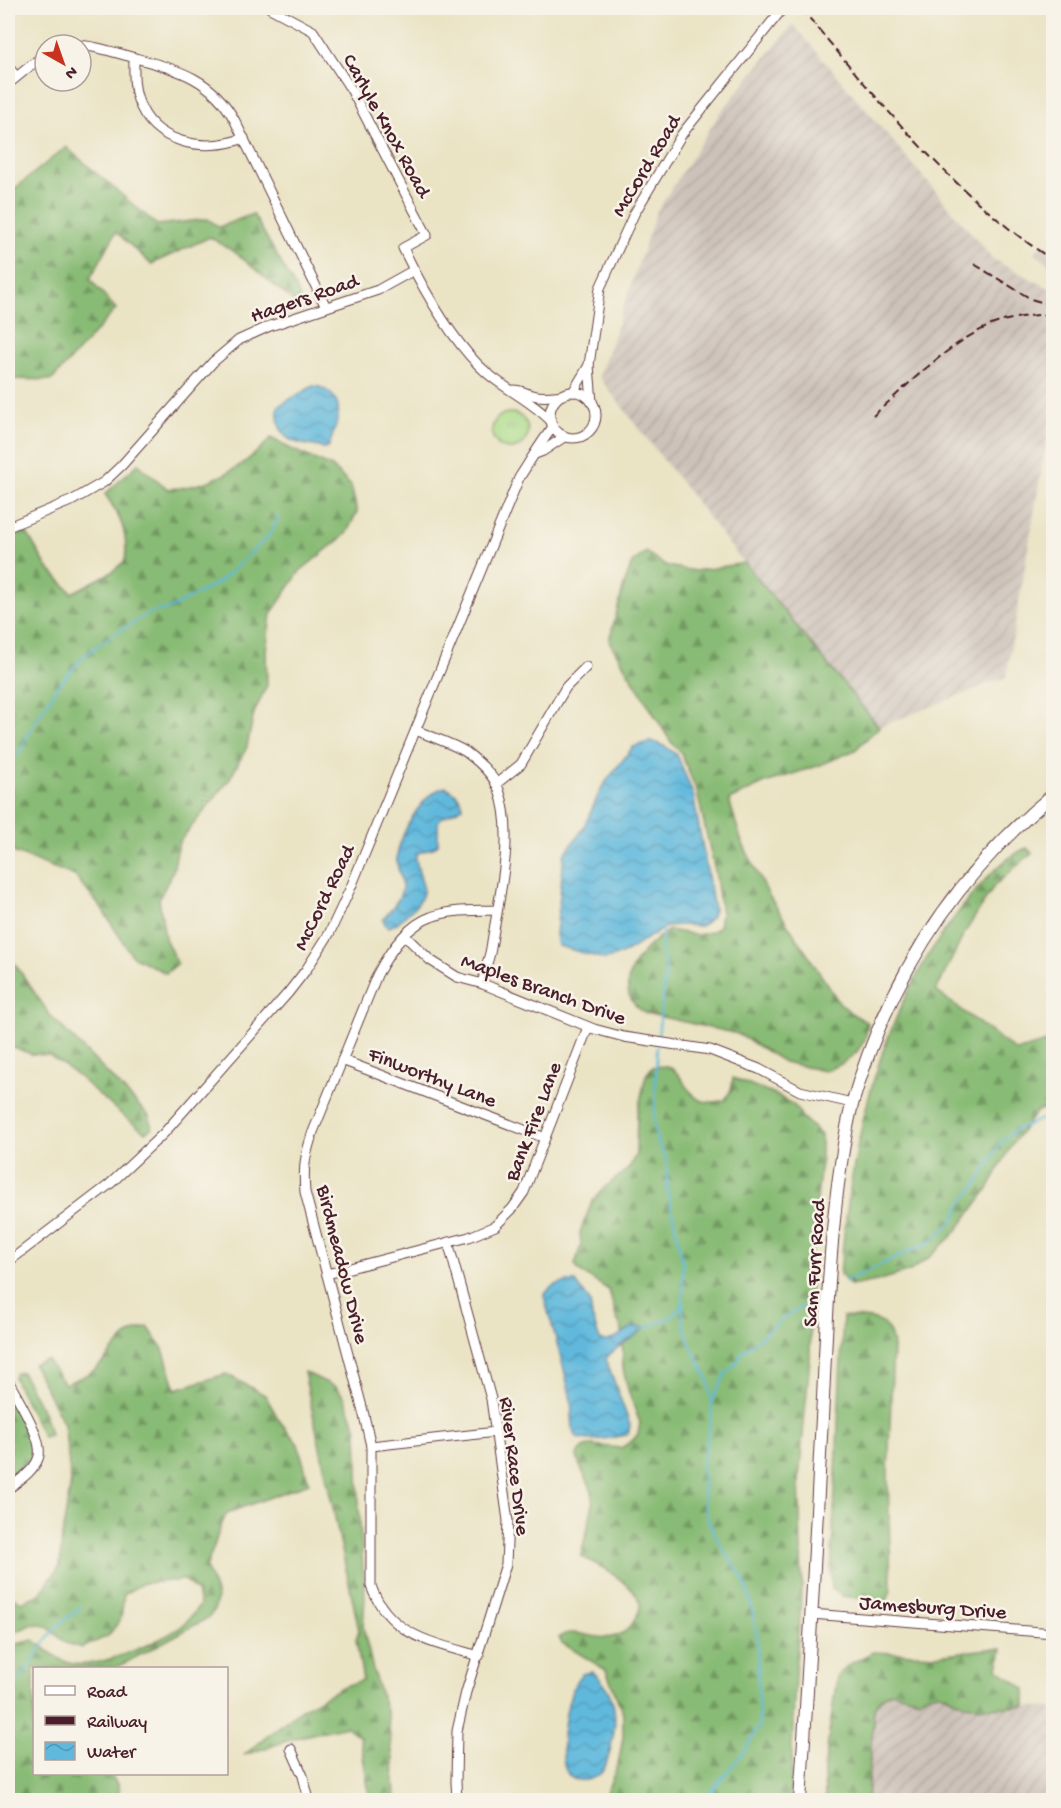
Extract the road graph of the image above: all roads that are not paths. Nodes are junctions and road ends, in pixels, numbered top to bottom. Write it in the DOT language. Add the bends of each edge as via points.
graph roads {
  1 [pos="270,8"];
  2 [pos="783,8"];
  3 [pos="93,47"];
  4 [pos="134,58"];
  5 [pos="33,64"];
  6 [pos="8,66"];
  7 [pos="16,77"];
  8 [pos="8,84"];
  9 [pos="244,138"];
  10 [pos="414,270"];
  11 [pos="326,307"];
  12 [pos="589,365"];
  13 [pos="513,390"];
  14 [pos="568,393"];
  15 [pos="592,403"];
  16 [pos="552,424"];
  17 [pos="564,437"];
  18 [pos="535,454"];
  19 [pos="8,527"];
  20 [pos="586,667"];
  21 [pos="416,730"];
  22 [pos="496,784"];
  23 [pos="1053,794"];
  24 [pos="497,910"];
  25 [pos="405,936"];
  26 [pos="483,984"];
  27 [pos="588,1027"];
  28 [pos="342,1060"];
  29 [pos="852,1103"];
  30 [pos="545,1138"];
  31 [pos="448,1242"];
  32 [pos="8,1263"];
  33 [pos="327,1274"];
  34 [pos="8,1380"];
  35 [pos="496,1432"];
  36 [pos="371,1446"];
  37 [pos="8,1489"];
  38 [pos="811,1614"];
  39 [pos="1053,1633"];
  40 [pos="479,1656"];
  41 [pos="291,1749"];
  42 [pos="309,1800"];
  43 [pos="457,1800"];
  44 [pos="800,1800"];
  1 -- 10 [label="street, Carlyle Knox Road" via="313,30 352,91 427,235 403,248"];
  2 -- 12 [label="street, McCord Road" via="682,134 634,214 600,288"];
  3 -- 4 [label="street"];
  4 -- 9 [label="street" via="183,72 207,86 226,105"];
  4 -- 9 [label="street" via="138,101 150,122 162,132 176,140 201,145"];
  5 -- 7 [label="street"];
  6 -- 7 [label="street"];
  7 -- 8 [label="street"];
  9 -- 11 [label="street"];
  10 -- 11 [label="street, Hagers Road" via="378,290"];
  10 -- 13 [label="street" via="428,296 483,370"];
  11 -- 19 [label="street, Hagers Road" via="270,326 232,345 104,482 73,500"];
  12 -- 14 [label="street, McCord Road"];
  12 -- 15 [label="street, McCord Road"];
  13 -- 14 [label="street" via="546,398"];
  13 -- 16 [label="street"];
  14 -- 15 [label="street" via="582,394"];
  14 -- 16 [label="street, McCord Road" via="554,403 550,412"];
  15 -- 17 [label="street, McCord Road" via="596,415 592,428 579,438"];
  16 -- 17 [label="street"];
  16 -- 18 [label="street, McCord Road"];
  17 -- 18 [label="street, McCord Road"];
  18 -- 21 [label="street, McCord Road" via="519,478"];
  20 -- 22 [label="street" via="566,687 521,764"];
  21 -- 22 [label="street" via="465,752"];
  21 -- 32 [label="street, McCord Road" via="336,920 306,970 137,1160"];
  22 -- 24 [label="street" via="507,830"];
  23 -- 29 [label="main road, Sam Furr Road" via="990,852 930,931 890,1002"];
  24 -- 25 [label="street, Birdmeadow Drive" via="430,917"];
  24 -- 26 [label="street"];
  25 -- 26 [label="street, Maples Branch Drive" via="442,969"];
  25 -- 28 [label="street, Birdmeadow Drive" via="388,954 377,975"];
  26 -- 27 [label="street, Maples Branch Drive"];
  27 -- 29 [label="street, Maples Branch Drive" via="611,1035 710,1050 759,1069 800,1091"];
  27 -- 30 [label="street, Bank Fire Lane"];
  28 -- 30 [label="street, Finworthy Lane"];
  28 -- 33 [label="street, Birdmeadow Drive" via="305,1157 305,1192"];
  29 -- 38 [label="main road, Sam Furr Road" via="840,1167 832,1251"];
  30 -- 31 [label="street, Bank Fire Lane" via="524,1192 512,1209 495,1226"];
  31 -- 33 [label="street, Bank Fire Lane"];
  31 -- 35 [label="street, River Race Drive" via="492,1399"];
  33 -- 36 [label="street, Birdmeadow Drive"];
  34 -- 37 [label="street" via="40,1448 35,1465"];
  35 -- 36 [label="street"];
  35 -- 40 [label="street, River Race Drive" via="508,1548"];
  36 -- 40 [label="street, Birdmeadow Drive" via="371,1586 376,1599 388,1616 422,1640"];
  38 -- 39 [label="street, Jamesburg Drive"];
  38 -- 44 [label="main road, Sam Furr Road"];
  40 -- 43 [label="street, River Race Drive" via="457,1731"];
  41 -- 42 [label="street"];
}
